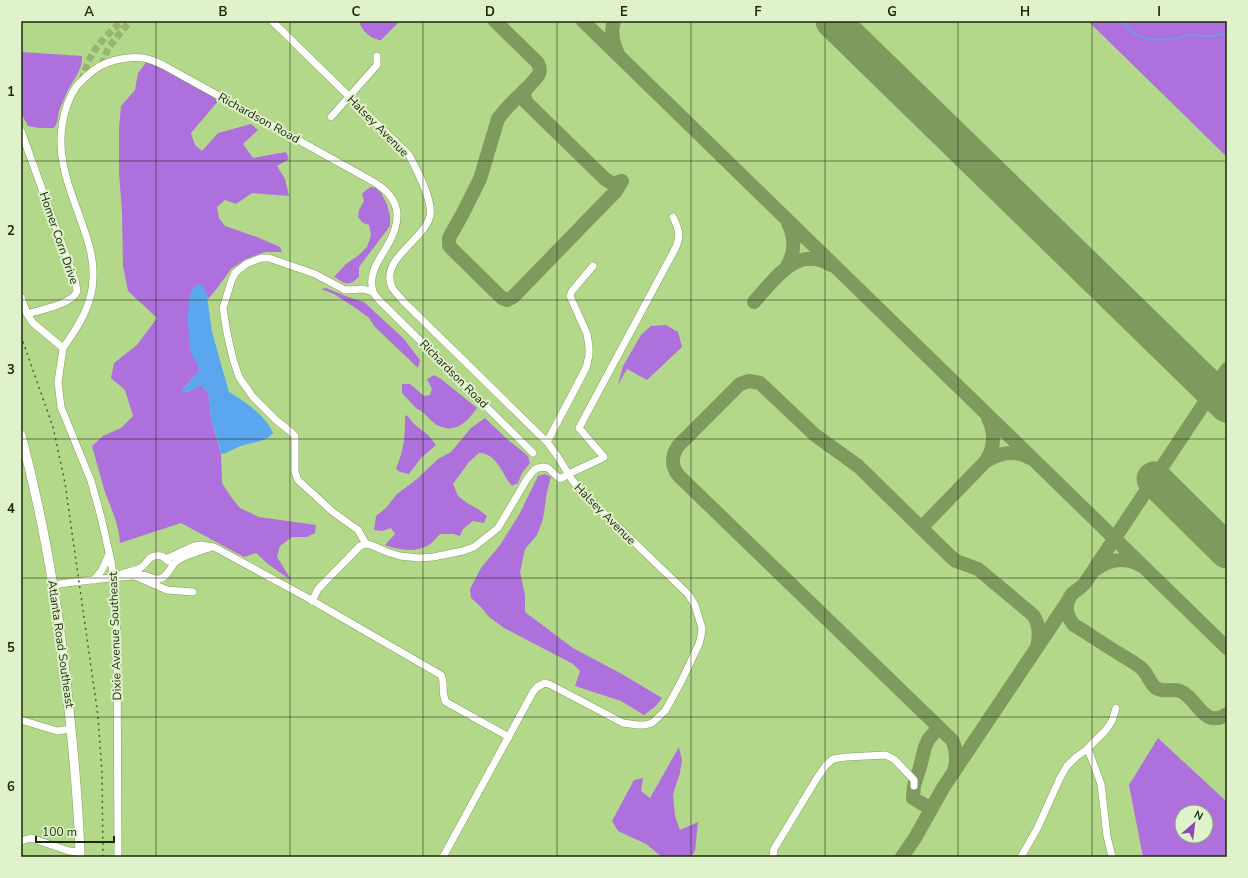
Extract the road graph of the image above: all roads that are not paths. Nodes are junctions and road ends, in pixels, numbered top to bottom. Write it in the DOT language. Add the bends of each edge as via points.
graph roads {
  1 [pos="272,21"];
  2 [pos="377,56"];
  3 [pos="349,97"];
  4 [pos="330,117"];
  5 [pos="21,131"];
  6 [pos="673,217"];
  7 [pos="593,266"];
  8 [pos="373,292"];
  9 [pos="21,297"];
  10 [pos="27,314"];
  11 [pos="63,348"];
  12 [pos="21,435"];
  13 [pos="547,442"];
  14 [pos="23,452"];
  15 [pos="533,453"];
  16 [pos="568,474"];
  17 [pos="366,544"];
  18 [pos="214,547"];
  19 [pos="109,554"];
  20 [pos="166,559"];
  21 [pos="146,563"];
  22 [pos="170,568"];
  23 [pos="135,576"];
  24 [pos="149,576"];
  25 [pos="113,577"];
  26 [pos="94,580"];
  27 [pos="53,585"];
  28 [pos="193,592"];
  29 [pos="312,600"];
  30 [pos="1116,708"];
  31 [pos="22,721"];
  32 [pos="71,729"];
  33 [pos="509,737"];
  34 [pos="1088,749"];
  35 [pos="914,786"];
  36 [pos="21,841"];
  37 [pos="80,855"];
  38 [pos="118,857"];
  39 [pos="443,857"];
  40 [pos="773,857"];
  41 [pos="1021,857"];
  42 [pos="1112,857"];
  1 -- 3 [label="street, Halsey Avenue"];
  2 -- 3 [label="street" via="377,66"];
  3 -- 4 [label="street"];
  3 -- 13 [label="street, Halsey Avenue" via="409,155 422,180 430,205 430,216 422,231 391,268 393,288 403,301"];
  5 -- 10 [label="street, Homer Corn Drive" via="76,280 77,291 73,298 60,304"];
  6 -- 16 [label="street" via="680,238 676,247 579,428 604,457"];
  7 -- 13 [label="street" via="570,296 587,334 589,347 586,368"];
  8 -- 11 [label="street, Richardson Road" via="372,274 398,219 394,200 384,189 163,65 144,58 122,59 102,65 82,80 72,95 64,115 62,162 92,255 93,278 83,318"];
  8 -- 15 [label="street, Richardson Road"];
  8 -- 17 [label="street" via="344,290 296,267 261,258 246,264 235,273 223,308 239,377 253,397 295,436 295,472 298,480 333,512 358,530"];
  9 -- 10 [label="street"];
  10 -- 11 [label="street" via="32,323"];
  11 -- 19 [label="street, Dixie Avenue Southeast" via="58,382 61,407 90,481"];
  12 -- 14 [label="main road, Atlanta Road Southeast"];
  13 -- 16 [label="street, Halsey Avenue"];
  14 -- 27 [label="main road, Atlanta Road Southeast" via="39,509"];
  16 -- 17 [label="street" via="560,479 548,468 534,470 498,528 474,547 456,553 420,558 400,556"];
  16 -- 33 [label="street, Halsey Avenue" via="584,494 688,594 695,605 702,628 701,636 665,711 652,723 638,726 623,723 546,683 533,692"];
  17 -- 29 [label="street" via="360,546 318,589"];
  18 -- 20 [label="street" via="194,546"];
  18 -- 22 [label="street" via="178,560"];
  18 -- 29 [label="street"];
  19 -- 25 [label="street, Dixie Avenue Southeast"];
  19 -- 26 [label="street"];
  20 -- 21 [label="street" via="158,555 149,558"];
  20 -- 22 [label="street"];
  21 -- 24 [label="street"];
  21 -- 25 [label="street"];
  22 -- 24 [label="street" via="165,577 154,579"];
  23 -- 24 [label="street"];
  23 -- 25 [label="street"];
  23 -- 28 [label="street" via="167,590"];
  25 -- 26 [label="street"];
  25 -- 38 [label="street, Dixie Avenue Southeast" via="117,644"];
  26 -- 27 [label="street"];
  27 -- 32 [label="main road, Atlanta Road Southeast"];
  29 -- 33 [label="street" via="441,675 444,679 442,692 446,702"];
  30 -- 34 [label="street" via="1106,730"];
  31 -- 32 [label="street" via="57,731"];
  32 -- 37 [label="main road, Atlanta Road Southeast"];
  33 -- 39 [label="street, Halsey Avenue"];
  34 -- 41 [label="street" via="1076,756 1067,766"];
  34 -- 42 [label="street" via="1101,784"];
  35 -- 40 [label="street" via="914,780 895,760 886,755 833,759 817,778 774,849"];
  36 -- 37 [label="street" via="31,838"];
}
